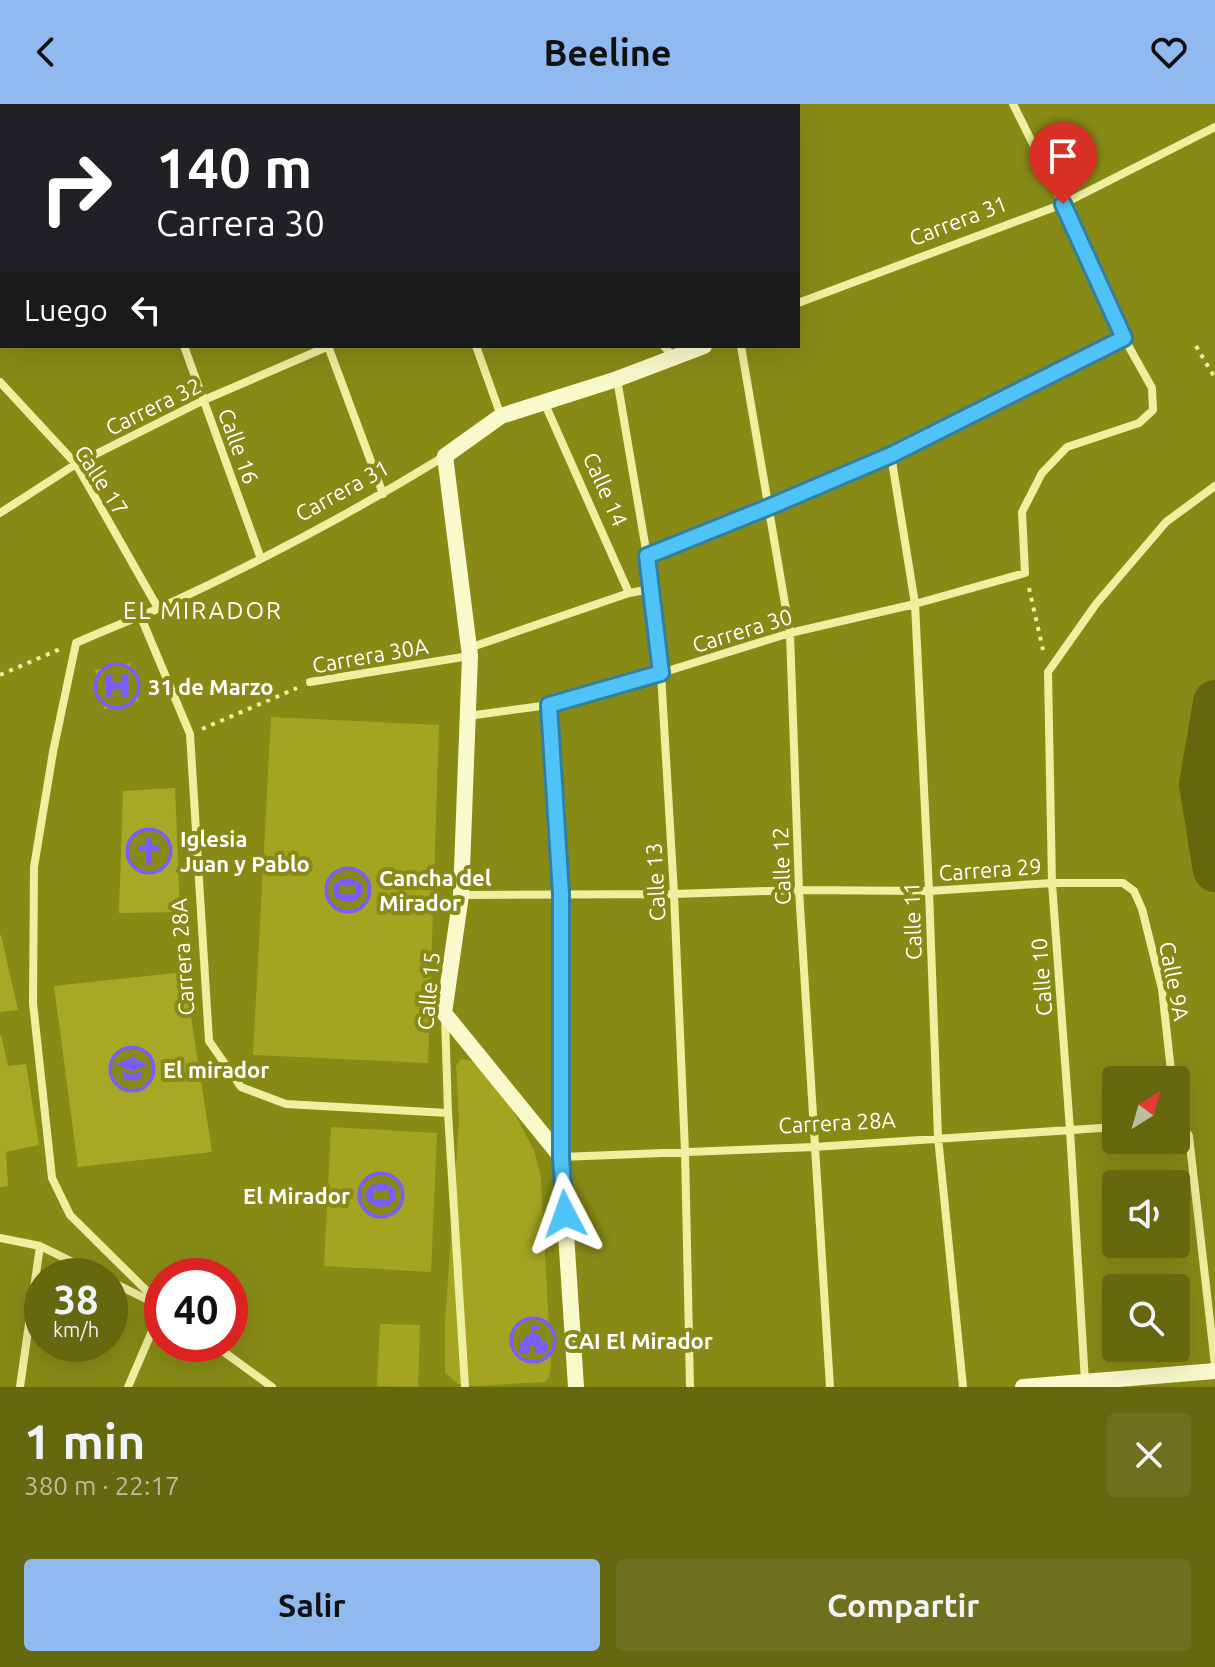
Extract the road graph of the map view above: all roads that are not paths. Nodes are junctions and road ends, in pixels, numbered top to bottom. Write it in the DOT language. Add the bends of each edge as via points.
graph roads {
  1 [pos="1013,104"];
  2 [pos="1215,127"];
  3 [pos="1063,204"];
  4 [pos="800,302"];
  5 [pos="1124,338"];
  6 [pos="185,348"];
  7 [pos="323,348"];
  8 [pos="329,348"];
  9 [pos="477,348"];
  10 [pos="692,348"];
  11 [pos="741,348"];
  12 [pos="669,352"];
  13 [pos="617,379"];
  14 [pos="0,382"];
  15 [pos="204,400"];
  16 [pos="544,402"];
  17 [pos="501,416"];
  18 [pos="891,455"];
  19 [pos="445,456"];
  20 [pos="76,464"];
  21 [pos="1215,486"];
  22 [pos="383,494"];
  23 [pos="769,507"];
  24 [pos="0,513"];
  25 [pos="647,556"];
  26 [pos="261,559"];
  27 [pos="651,589"];
  28 [pos="629,593"];
  29 [pos="915,604"];
  30 [pos="158,608"];
  31 [pos="140,615"];
  32 [pos="790,633"];
  33 [pos="470,652"];
  34 [pos="661,673"];
  35 [pos="310,682"];
  36 [pos="549,705"];
  37 [pos="468,716"];
  38 [pos="1052,883"];
  39 [pos="799,890"];
  40 [pos="929,891"];
  41 [pos="1134,891"];
  42 [pos="561,894"];
  43 [pos="674,894"];
  44 [pos="461,895"];
  45 [pos="444,1013"];
  46 [pos="1170,1066"];
  47 [pos="448,1113"];
  48 [pos="1102,1128"];
  49 [pos="1070,1130"];
  50 [pos="938,1137"];
  51 [pos="1190,1145"];
  52 [pos="814,1147"];
  53 [pos="685,1151"];
  54 [pos="561,1157"];
  55 [pos="0,1238"];
  56 [pos="40,1246"];
  57 [pos="64,1258"];
  58 [pos="144,1289"];
  59 [pos="144,1349"];
  60 [pos="238,1362"];
  61 [pos="1215,1368"];
  62 [pos="1085,1382"];
  63 [pos="20,1387"];
  64 [pos="128,1387"];
  65 [pos="272,1387"];
  66 [pos="465,1387"];
  67 [pos="576,1387"];
  68 [pos="690,1387"];
  69 [pos="830,1387"];
  70 [pos="963,1387"];
  71 [pos="1023,1387"];
  1 -- 3 [label="street"];
  2 -- 3 [label="street, Carrera 31"];
  3 -- 4 [label="street, Carrera 31"];
  3 -- 5 [label="street"];
  5 -- 18 [label="street"];
  5 -- 29 [label="street, Carrera 30" via="1152,388 1153,410 1139,423 1067,447 1042,473 1022,512 1025,573"];
  6 -- 15 [label="street, Calle 16"];
  7 -- 15 [label="street, Carrera 32"];
  8 -- 22 [label="street"];
  9 -- 17 [label="street"];
  10 -- 12 [label="street, Carrera 31"];
  11 -- 23 [label="street, Calle 12"];
  12 -- 13 [label="street, Carrera 31"];
  13 -- 16 [label="street, Carrera 31"];
  13 -- 25 [label="street, Calle 13"];
  14 -- 20 [label="street, Calle 17"];
  15 -- 20 [label="street, Carrera 32"];
  15 -- 26 [label="street, Calle 16"];
  16 -- 17 [label="street, Carrera 31"];
  16 -- 28 [label="street, Calle 14"];
  17 -- 19 [label="street, Carrera 31"];
  18 -- 23 [label="street"];
  18 -- 29 [label="street, Calle 11"];
  19 -- 22 [label="street, Carrera 31"];
  19 -- 33 [label="street, Calle 15"];
  20 -- 24 [label="street, Carrera 32"];
  20 -- 30 [label="street, Calle 17"];
  21 -- 38 [label="street, Calle 10" via="1166,522 1096,604 1048,672"];
  22 -- 26 [label="street, Carrera 31"];
  23 -- 25 [label="street"];
  23 -- 32 [label="street, Calle 12"];
  25 -- 27 [label="street, Calle 13"];
  26 -- 30 [label="street, Carrera 31"];
  27 -- 28 [label="street, Carrera 30A"];
  27 -- 34 [label="street, Calle 13"];
  28 -- 33 [label="street, Carrera 30A"];
  29 -- 32 [label="street, Carrera 30"];
  29 -- 40 [label="street, Calle 11"];
  30 -- 31 [label="street, Carrera 31"];
  31 -- 47 [label="street, Carrera 28A" via="190,734 209,1041 241,1087 286,1104"];
  31 -- 58 [label="street, Carrera 31" via="76,643 34,867 33,1003 52,1178 70,1215"];
  32 -- 34 [label="street, Carrera 30"];
  32 -- 39 [label="street, Calle 12"];
  33 -- 35 [label="street, Carrera 30A"];
  33 -- 37 [label="street, Calle 15"];
  34 -- 36 [label="street, Carrera 30"];
  34 -- 43 [label="street, Calle 13"];
  36 -- 37 [label="street, Carrera 30"];
  36 -- 42 [label="street"];
  37 -- 44 [label="street, Calle 15"];
  38 -- 40 [label="street, Carrera 29"];
  38 -- 41 [label="street, Carrera 29" via="1123,883"];
  38 -- 49 [label="street, Calle 10"];
  39 -- 40 [label="street, Carrera 29"];
  39 -- 43 [label="street, Carrera 29"];
  39 -- 52 [label="street, Calle 12"];
  40 -- 50 [label="street, Calle 11"];
  41 -- 46 [label="street, Calle 9A" via="1162,989"];
  42 -- 43 [label="street, Carrera 29"];
  42 -- 44 [label="street, Carrera 29"];
  42 -- 54 [label="street"];
  43 -- 53 [label="street, Calle 13"];
  44 -- 45 [label="street, Calle 15"];
  45 -- 47 [label="street, Calle 15"];
  45 -- 54 [label="street"];
  47 -- 66 [label="street, Calle 15"];
  48 -- 49 [label="street, Carrera 28A"];
  49 -- 50 [label="street, Carrera 28A"];
  49 -- 62 [label="street, Calle 10"];
  50 -- 52 [label="street, Carrera 28A"];
  50 -- 70 [label="street, Calle 11"];
  51 -- 61 [label="street"];
  52 -- 53 [label="street, Carrera 28A"];
  52 -- 69 [label="street, Calle 12"];
  53 -- 54 [label="street, Carrera 28A"];
  53 -- 68 [label="street, Calle 13"];
  54 -- 67 [label="street"];
  55 -- 56 [label="street"];
  56 -- 57 [label="street"];
  56 -- 63 [label="street"];
  59 -- 64 [label="street"];
  60 -- 65 [label="street"];
  61 -- 62 [label="street"];
  62 -- 71 [label="street"];
}
